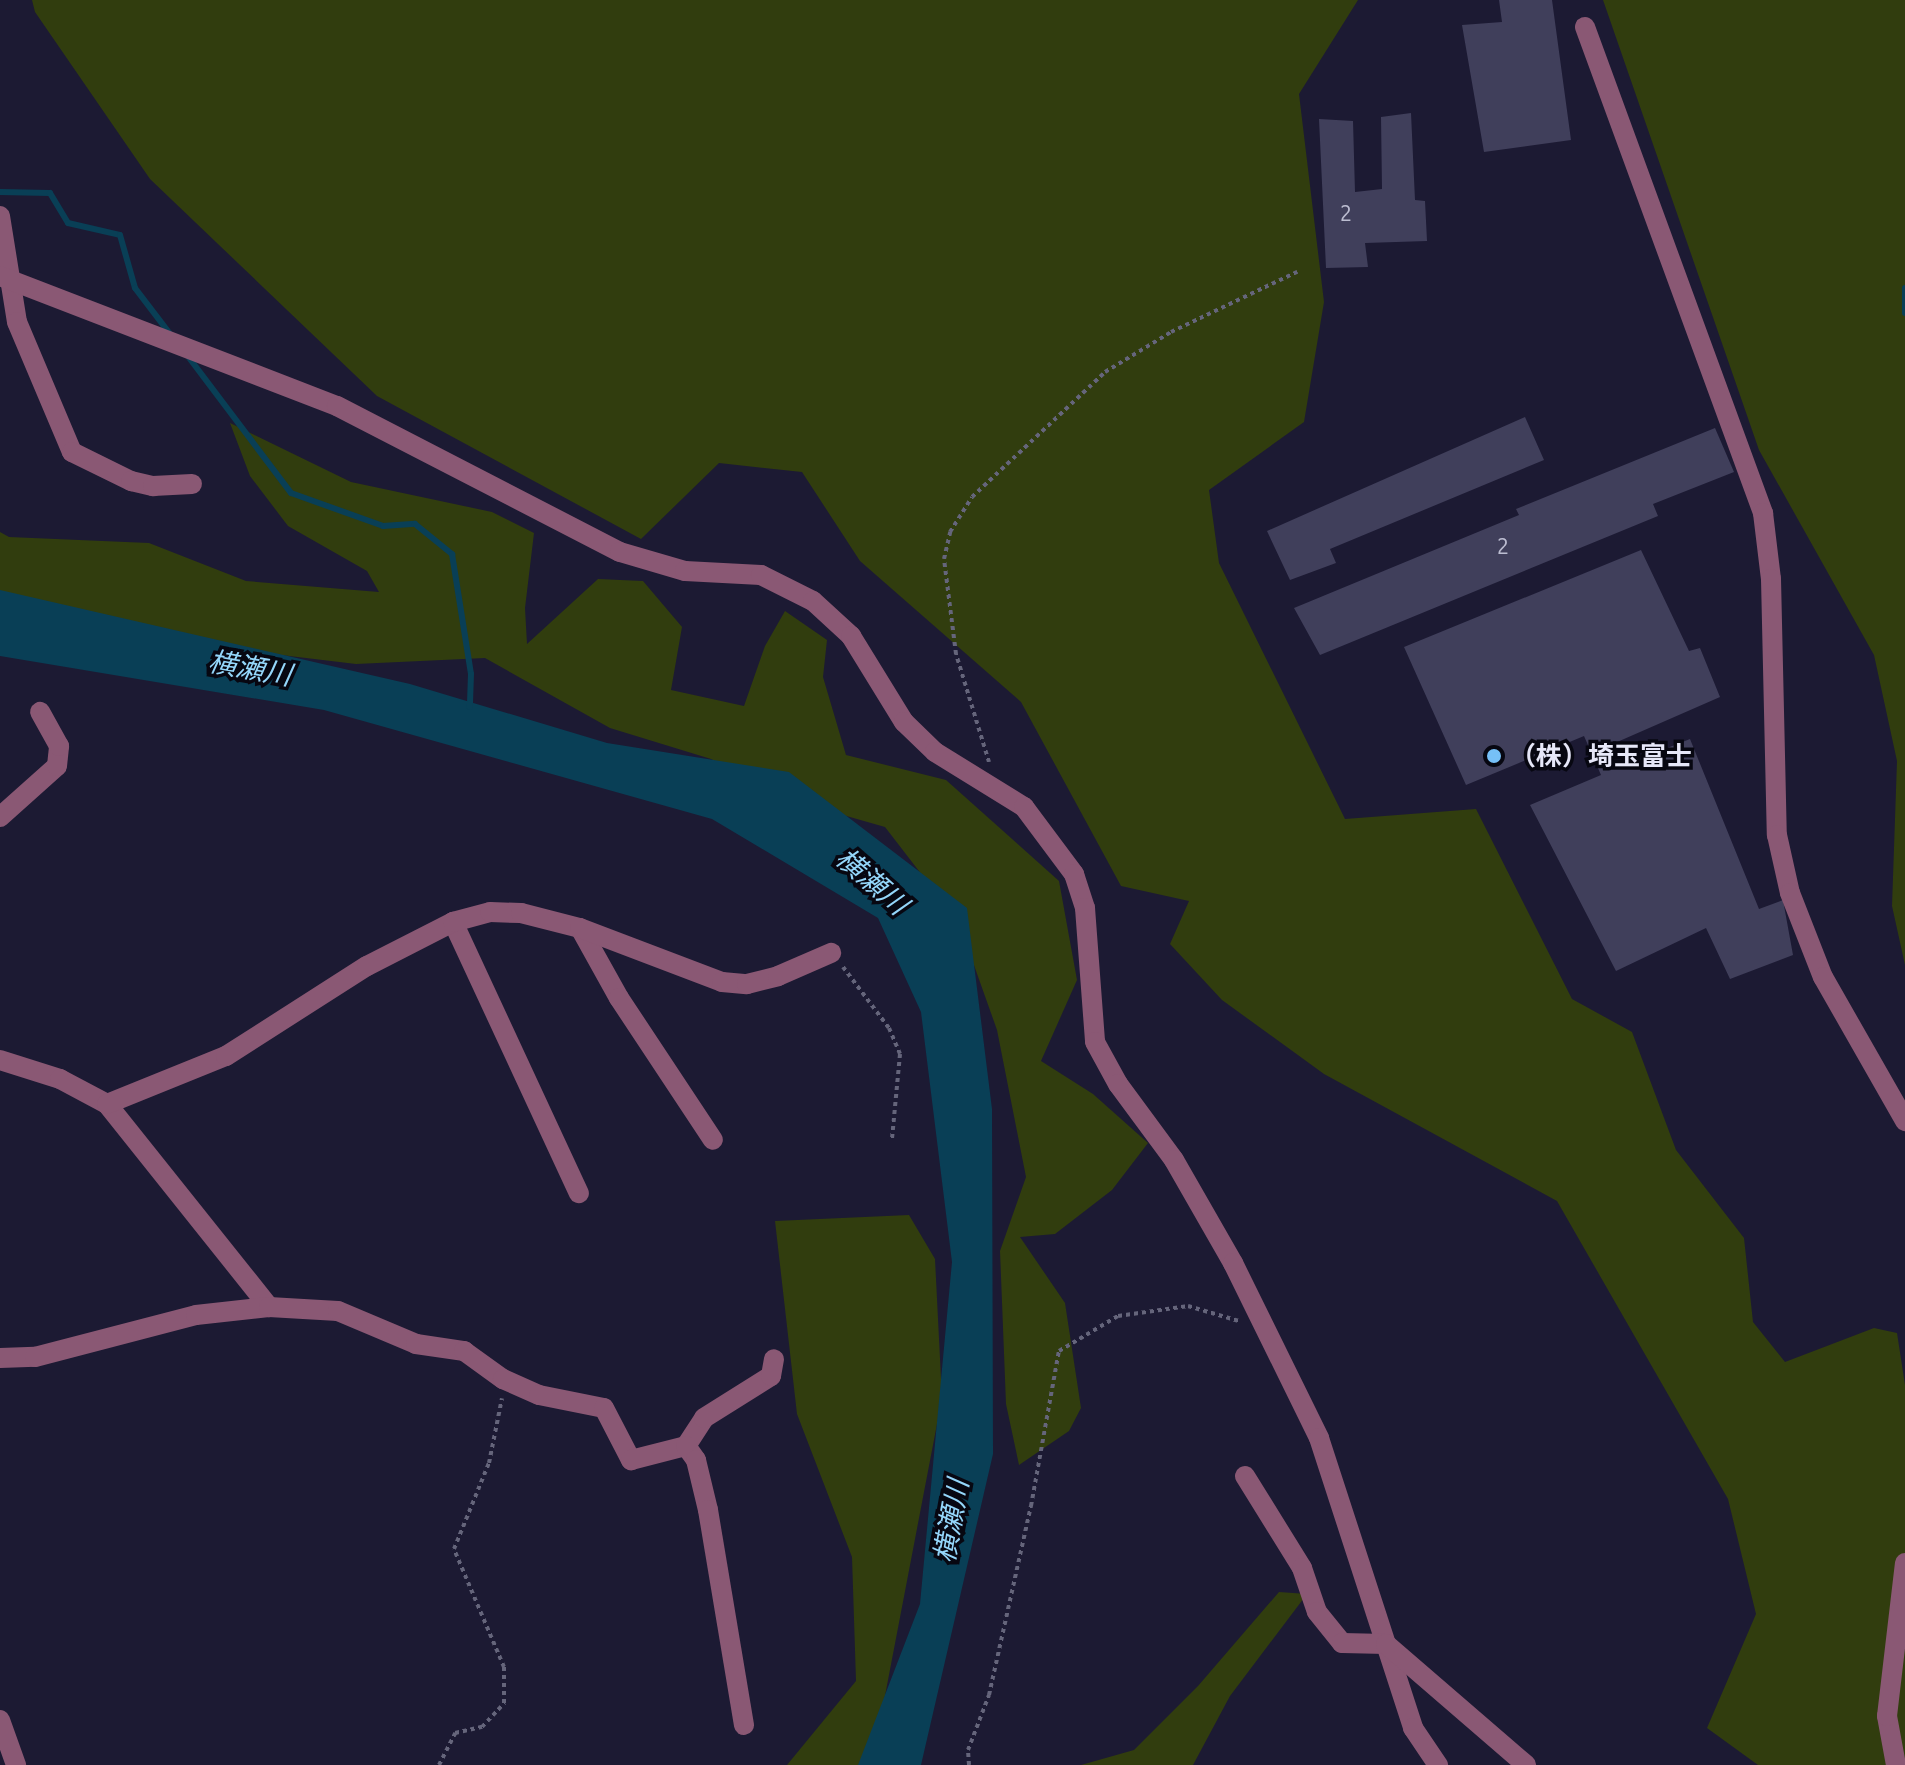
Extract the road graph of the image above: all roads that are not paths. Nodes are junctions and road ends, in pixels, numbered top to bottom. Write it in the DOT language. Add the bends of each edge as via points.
graph roads {
  1 [pos="1585,27"];
  2 [pos="0,216"];
  3 [pos="4,278"];
  4 [pos="192,484"];
  5 [pos="40,712"];
  6 [pos="0,817"];
  7 [pos="453,922"];
  8 [pos="580,928"];
  9 [pos="831,953"];
  10 [pos="0,1060"];
  11 [pos="107,1104"];
  12 [pos="1905,1121"];
  13 [pos="713,1140"];
  14 [pos="579,1193"];
  15 [pos="269,1307"];
  16 [pos="0,1358"];
  17 [pos="774,1359"];
  18 [pos="686,1446"];
  19 [pos="1245,1476"];
  20 [pos="1905,1563"];
  21 [pos="1386,1644"];
  22 [pos="0,1720"];
  23 [pos="744,1725"];
  24 [pos="16,1765"];
  25 [pos="1438,1765"];
  26 [pos="1526,1765"];
  27 [pos="1896,1765"];
  1 -- 12 [label="street" via="1763,513 1771,579 1777,835 1790,893 1823,977"];
  2 -- 3 [label="street"];
  3 -- 4 [label="street" via="31,360 72,452 131,481"];
  3 -- 21 [label="street" via="337,406 620,552 685,571 761,575 813,601 851,636 904,722 935,752 1024,807 1074,874 1085,908 1095,1042 1118,1084 1174,1160 1233,1263 1319,1438"];
  5 -- 6 [label="street" via="59,746 57,766"];
  7 -- 8 [label="street" via="490,912 521,913"];
  7 -- 11 [label="street" via="367,966 226,1056"];
  7 -- 14 [label="street"];
  8 -- 9 [label="street" via="722,982 747,984 778,976"];
  8 -- 13 [label="street" via="619,998"];
  10 -- 11 [label="street" via="60,1079"];
  11 -- 15 [label="street"];
  15 -- 16 [label="street" via="196,1315 35,1357"];
  15 -- 18 [label="street" via="338,1311 416,1344 464,1351 503,1379 539,1395 604,1408 631,1460"];
  17 -- 18 [label="street" via="771,1376 704,1418"];
  18 -- 23 [label="street" via="696,1460 708,1510"];
  19 -- 21 [label="street" via="1302,1568 1317,1612 1342,1643"];
  20 -- 27 [label="street" via="1887,1716"];
  21 -- 25 [label="street" via="1413,1728"];
  21 -- 26 [label="street"];
  22 -- 24 [label="street"];
}
